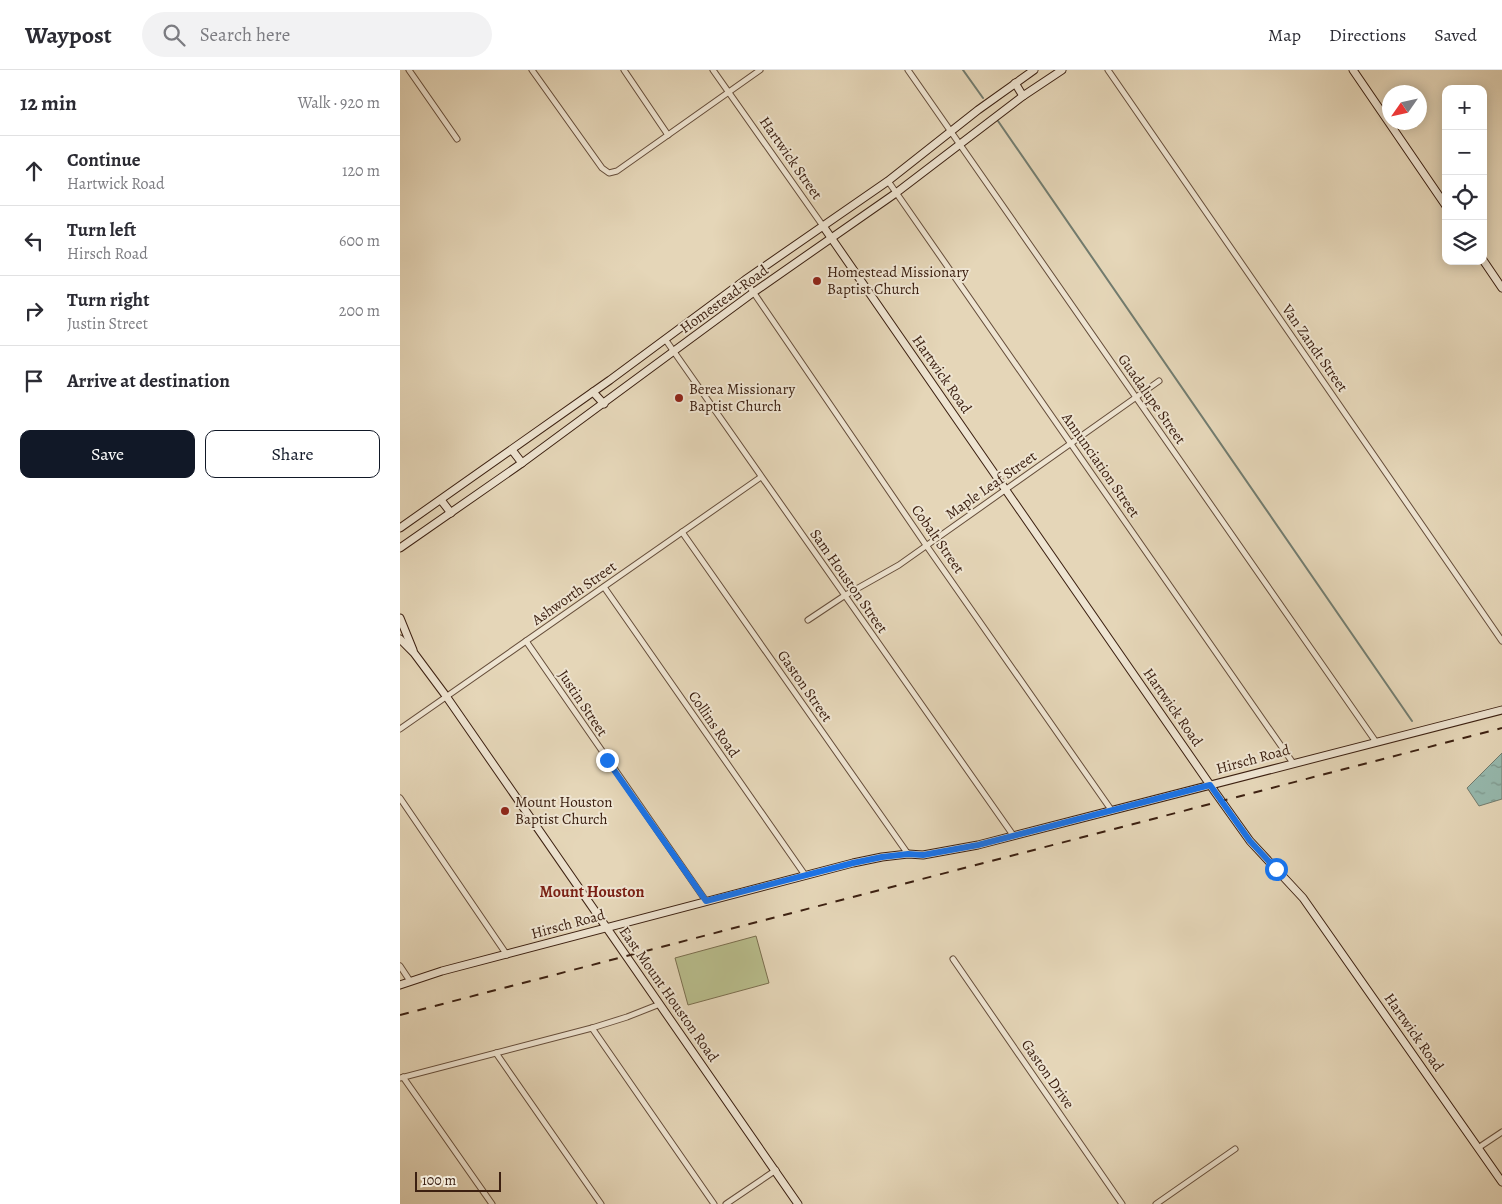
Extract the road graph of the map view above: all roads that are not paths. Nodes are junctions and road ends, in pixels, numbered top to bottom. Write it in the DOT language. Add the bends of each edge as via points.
graph roads {
  1 [pos="409,70"];
  2 [pos="532,70"];
  3 [pos="624,70"];
  4 [pos="713,70"];
  5 [pos="760,70"];
  6 [pos="908,70"];
  7 [pos="1034,70"];
  8 [pos="1062,70"];
  9 [pos="1108,70"];
  10 [pos="1353,70"];
  11 [pos="1015,83"];
  12 [pos="728,92"];
  13 [pos="1023,96"];
  14 [pos="951,132"];
  15 [pos="668,135"];
  16 [pos="457,139"];
  17 [pos="959,144"];
  18 [pos="888,181"];
  19 [pos="896,193"];
  20 [pos="1442,200"];
  21 [pos="823,226"];
  22 [pos="832,239"];
  23 [pos="1486,265"];
  24 [pos="745,280"];
  25 [pos="1502,288"];
  26 [pos="754,292"];
  27 [pos="665,340"];
  28 [pos="675,352"];
  29 [pos="1159,382"];
  30 [pos="593,392"];
  31 [pos="1135,398"];
  32 [pos="604,404"];
  33 [pos="1071,444"];
  34 [pos="512,450"];
  35 [pos="522,463"];
  36 [pos="761,477"];
  37 [pos="1005,490"];
  38 [pos="441,500"];
  39 [pos="451,513"];
  40 [pos="400,528"];
  41 [pos="682,532"];
  42 [pos="926,545"];
  43 [pos="400,548"];
  44 [pos="604,587"];
  45 [pos="844,596"];
  46 [pos="400,618"];
  47 [pos="808,620"];
  48 [pos="400,639"];
  49 [pos="526,641"];
  50 [pos="1502,641"];
  51 [pos="414,653"];
  52 [pos="446,696"];
  53 [pos="1502,710"];
  54 [pos="400,729"];
  55 [pos="1376,742"];
  56 [pos="1293,763"];
  57 [pos="1210,785"];
  58 [pos="400,798"];
  59 [pos="1112,811"];
  60 [pos="1013,835"];
  61 [pos="908,854"];
  62 [pos="805,875"];
  63 [pos="706,901"];
  64 [pos="606,928"];
  65 [pos="507,955"];
  66 [pos="953,959"];
  67 [pos="400,966"];
  68 [pos="410,981"];
  69 [pos="400,985"];
  70 [pos="660,1004"];
  71 [pos="592,1028"];
  72 [pos="496,1053"];
  73 [pos="401,1078"];
  74 [pos="1502,1132"];
  75 [pos="1478,1148"];
  76 [pos="1235,1149"];
  77 [pos="776,1170"];
  78 [pos="1502,1182"];
  79 [pos="492,1204"];
  80 [pos="601,1204"];
  81 [pos="714,1204"];
  82 [pos="726,1204"];
  83 [pos="798,1204"];
  84 [pos="1122,1204"];
  85 [pos="1156,1204"];
  1 -- 16 [label="street"];
  2 -- 15 [label="street" via="602,168 609,173 617,171"];
  3 -- 15 [label="street"];
  4 -- 12 [label="street"];
  5 -- 12 [label="street"];
  6 -- 14 [label="street, Guadalupe Street"];
  7 -- 11 [label="main road, Homestead Road"];
  8 -- 13 [label="main road, Homestead Road"];
  9 -- 50 [label="street, Van Zandt Street"];
  10 -- 20 [label="main road"];
  11 -- 13 [label="main road"];
  11 -- 14 [label="main road, Homestead Road"];
  12 -- 15 [label="street"];
  12 -- 21 [label="street, Hartwick Street"];
  13 -- 17 [label="main road, Homestead Road"];
  14 -- 17 [label="street, Guadalupe Street"];
  14 -- 18 [label="main road, Homestead Road"];
  17 -- 19 [label="main road, Homestead Road"];
  17 -- 31 [label="street, Guadalupe Street"];
  18 -- 19 [label="street, Annunciation Street"];
  18 -- 21 [label="main road, Homestead Road"];
  19 -- 22 [label="main road, Homestead Road"];
  19 -- 33 [label="street, Annunciation Street"];
  21 -- 22 [label="main road, Hartwick Street"];
  21 -- 24 [label="main road, Homestead Road"];
  22 -- 26 [label="main road, Homestead Road"];
  22 -- 37 [label="main road, Hartwick Road"];
  23 -- 25 [label="main road"];
  24 -- 26 [label="street, Cobalt Street"];
  24 -- 27 [label="main road, Homestead Road"];
  26 -- 28 [label="main road, Homestead Road"];
  26 -- 42 [label="street, Cobalt Street"];
  27 -- 28 [label="street, Sam Houston Street"];
  27 -- 30 [label="main road, Homestead Road"];
  28 -- 32 [label="main road, Homestead Road"];
  28 -- 36 [label="street, Sam Houston Street"];
  29 -- 31 [label="street, Maple Leaf Street"];
  30 -- 32 [label="main road"];
  30 -- 34 [label="main road, Homestead Road"];
  31 -- 33 [label="street, Maple Leaf Street"];
  31 -- 55 [label="street, Guadalupe Street"];
  32 -- 35 [label="main road, Homestead Road"];
  33 -- 37 [label="street, Maple Leaf Street"];
  33 -- 56 [label="street, Annunciation Street"];
  34 -- 35 [label="main road"];
  34 -- 38 [label="main road, Homestead Road"];
  35 -- 39 [label="main road, Homestead Road"];
  36 -- 41 [label="street, Ashworth Street"];
  36 -- 45 [label="street, Sam Houston Street"];
  37 -- 42 [label="street, Maple Leaf Street"];
  37 -- 57 [label="main road, Hartwick Road"];
  38 -- 39 [label="main road"];
  38 -- 40 [label="main road, Homestead Road"];
  39 -- 43 [label="main road, Homestead Road"];
  41 -- 44 [label="street, Ashworth Street"];
  41 -- 61 [label="street, Gaston Street"];
  42 -- 45 [label="street, Maple Leaf Street" via="899,565"];
  42 -- 59 [label="street, Cobalt Street"];
  44 -- 49 [label="street, Ashworth Street"];
  44 -- 62 [label="street, Collins Road"];
  45 -- 47 [label="street, Maple Leaf Street"];
  45 -- 60 [label="street, Sam Houston Street"];
  46 -- 51 [label="main road, East Mount Houston Road"];
  48 -- 51 [label="main road, East Mount Houston Road"];
  49 -- 52 [label="street, Ashworth Street"];
  49 -- 63 [label="street, Justin Street"];
  51 -- 52 [label="main road, East Mount Houston Road"];
  52 -- 54 [label="street, Ashworth Street"];
  52 -- 64 [label="main road, East Mount Houston Road"];
  53 -- 55 [label="main road, Hirsch Road"];
  55 -- 56 [label="main road, Hirsch Road"];
  56 -- 57 [label="main road, Hirsch Road"];
  57 -- 59 [label="main road, Hirsch Road"];
  57 -- 75 [label="main road, Hartwick Road" via="1250,841 1303,898"];
  58 -- 65 [label="street"];
  59 -- 60 [label="main road, Hirsch Road"];
  60 -- 61 [label="main road, Hirsch Road" via="947,851"];
  61 -- 62 [label="main road, Hirsch Road"];
  62 -- 63 [label="main road, Hirsch Road"];
  63 -- 64 [label="main road, Hirsch Road"];
  64 -- 65 [label="main road, Hirsch Road"];
  64 -- 70 [label="main road, East Mount Houston Road"];
  65 -- 68 [label="main road, Hirsch Road"];
  66 -- 84 [label="street, Gaston Drive"];
  67 -- 68 [label="street"];
  68 -- 69 [label="main road, Hirsch Road"];
  70 -- 71 [label="street" via="628,1018"];
  70 -- 77 [label="main road, East Mount Houston Road"];
  71 -- 72 [label="street"];
  71 -- 81 [label="street"];
  72 -- 73 [label="street"];
  72 -- 80 [label="street"];
  73 -- 79 [label="street"];
  74 -- 75 [label="street"];
  75 -- 78 [label="main road, Hartwick Road"];
  76 -- 85 [label="street"];
  77 -- 82 [label="street"];
  77 -- 83 [label="main road, East Mount Houston Road"];
}
